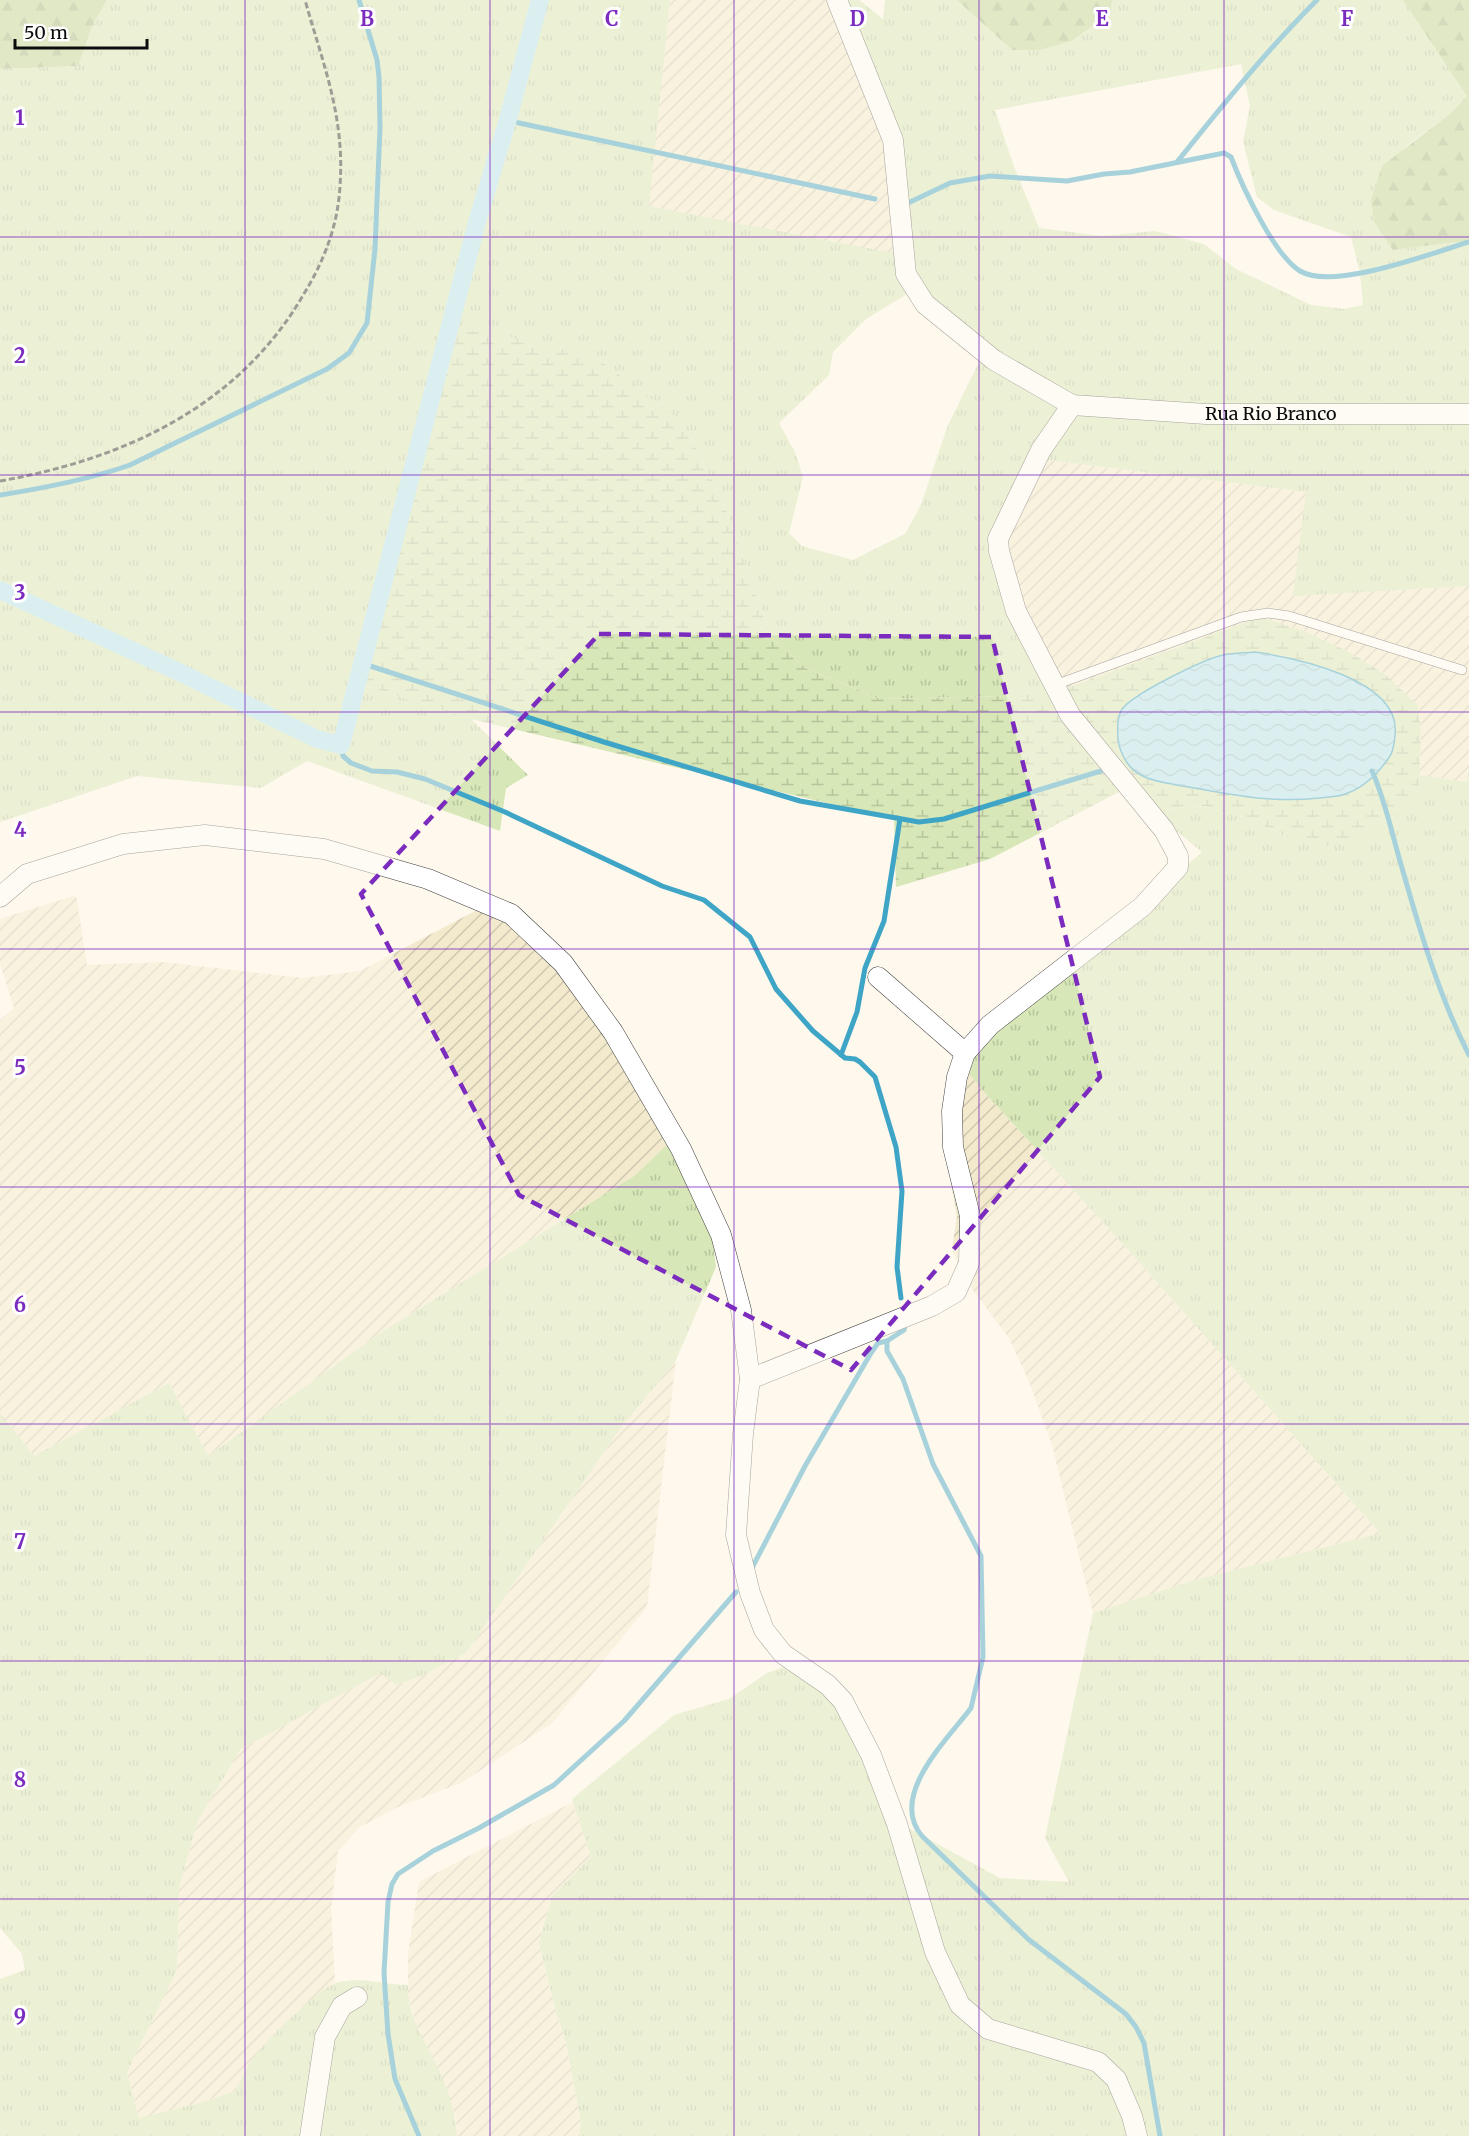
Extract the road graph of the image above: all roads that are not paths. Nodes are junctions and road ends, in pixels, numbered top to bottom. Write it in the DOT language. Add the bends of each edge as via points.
graph roads {
  1 [pos="837,0"];
  2 [pos="1072,405"];
  3 [pos="1469,414"];
  4 [pos="1462,670"];
  5 [pos="1055,686"];
  6 [pos="0,897"];
  7 [pos="878,977"];
  8 [pos="965,1053"];
  9 [pos="750,1379"];
  10 [pos="357,1997"];
  11 [pos="310,2136"];
  12 [pos="1137,2136"];
  1 -- 2 [label="street" via="893,140 906,274 925,304 994,360"];
  2 -- 3 [label="street, Rua Rio Branco" via="1206,414"];
  2 -- 5 [label="street" via="1041,450 998,539 1016,611"];
  4 -- 5 [label="lane" via="1289,616 1268,613 1232,620"];
  5 -- 8 [label="street" via="1070,715 1164,830 1178,856 1178,867 1143,906 990,1025"];
  6 -- 9 [label="street" via="27,874 123,844 205,835 324,849 428,879 511,914 569,971 613,1032 681,1149 721,1235 741,1310"];
  7 -- 8 [label="street"];
  8 -- 9 [label="street" via="952,1111 953,1147 970,1216 969,1263 956,1292 932,1306"];
  9 -- 12 [label="street" via="736,1535 764,1630 783,1654 828,1685 843,1701 871,1755 897,1824 935,1952 960,2005 988,2029 1098,2062 1116,2079"];
  10 -- 11 [label="street" via="342,2006 325,2037"];
}
